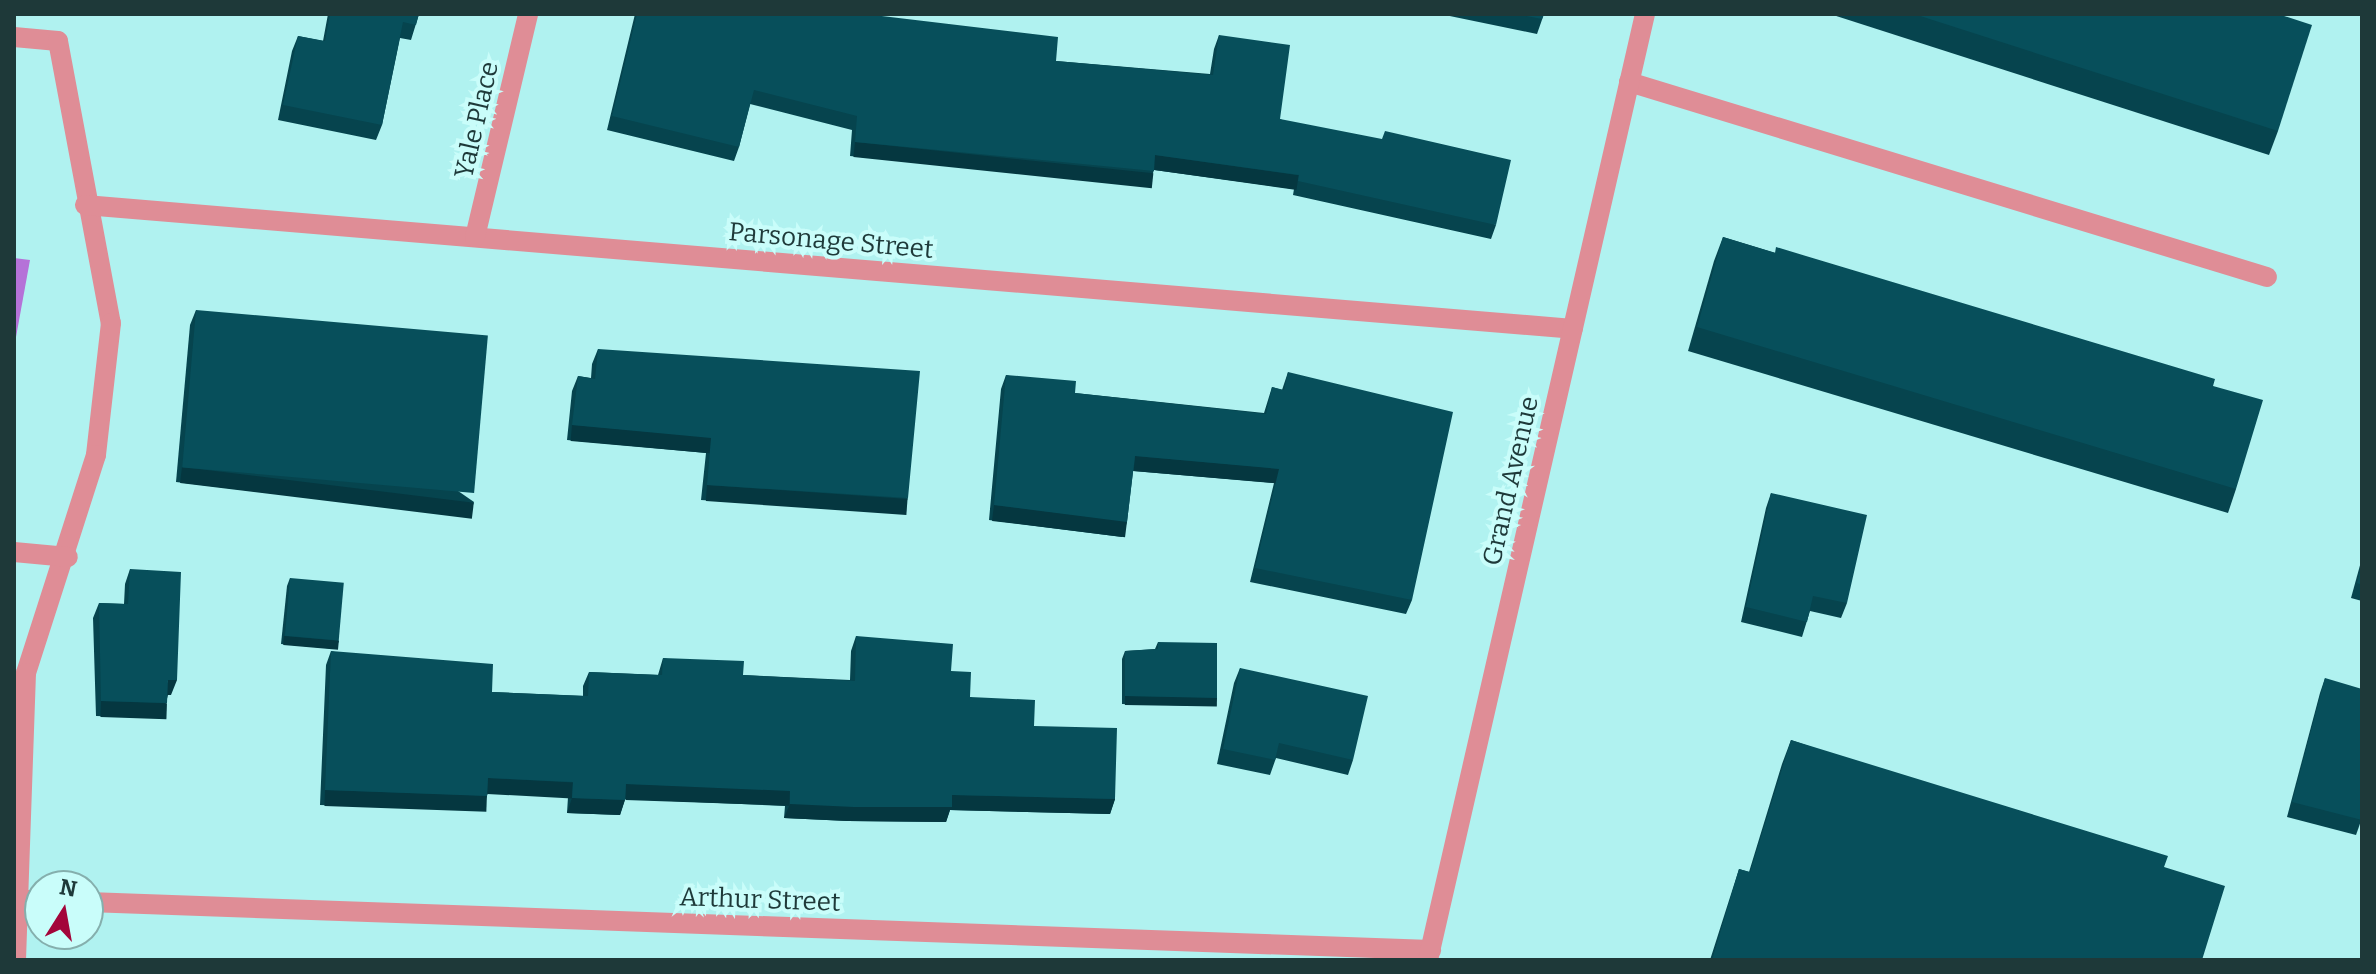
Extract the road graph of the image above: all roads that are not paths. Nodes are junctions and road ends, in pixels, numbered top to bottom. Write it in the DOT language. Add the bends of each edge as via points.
graph roads {
  1 [pos="528,14"];
  2 [pos="1645,14"];
  3 [pos="14,37"];
  4 [pos="1629,82"];
  5 [pos="85,205"];
  6 [pos="475,237"];
  7 [pos="2267,277"];
  8 [pos="1573,329"];
  9 [pos="14,552"];
  10 [pos="68,557"];
  11 [pos="18,900"];
  12 [pos="24,900"];
  13 [pos="104,903"];
  14 [pos="1429,955"];
  15 [pos="16,960"];
  1 -- 6 [label="street, Yale Place"];
  2 -- 4 [label="street, Grand Avenue"];
  3 -- 5 [label="street" via="58,41"];
  4 -- 7 [label="street"];
  4 -- 8 [label="street, Grand Avenue"];
  5 -- 6 [label="street, Parsonage Street"];
  5 -- 10 [label="street" via="111,323 96,455"];
  6 -- 8 [label="street, Parsonage Street"];
  8 -- 14 [label="street, Grand Avenue"];
  9 -- 10 [label="street"];
  10 -- 11 [label="street" via="26,673"];
  11 -- 12 [label="street"];
  11 -- 15 [label="street"];
  13 -- 14 [label="street, Arthur Street"];
}
